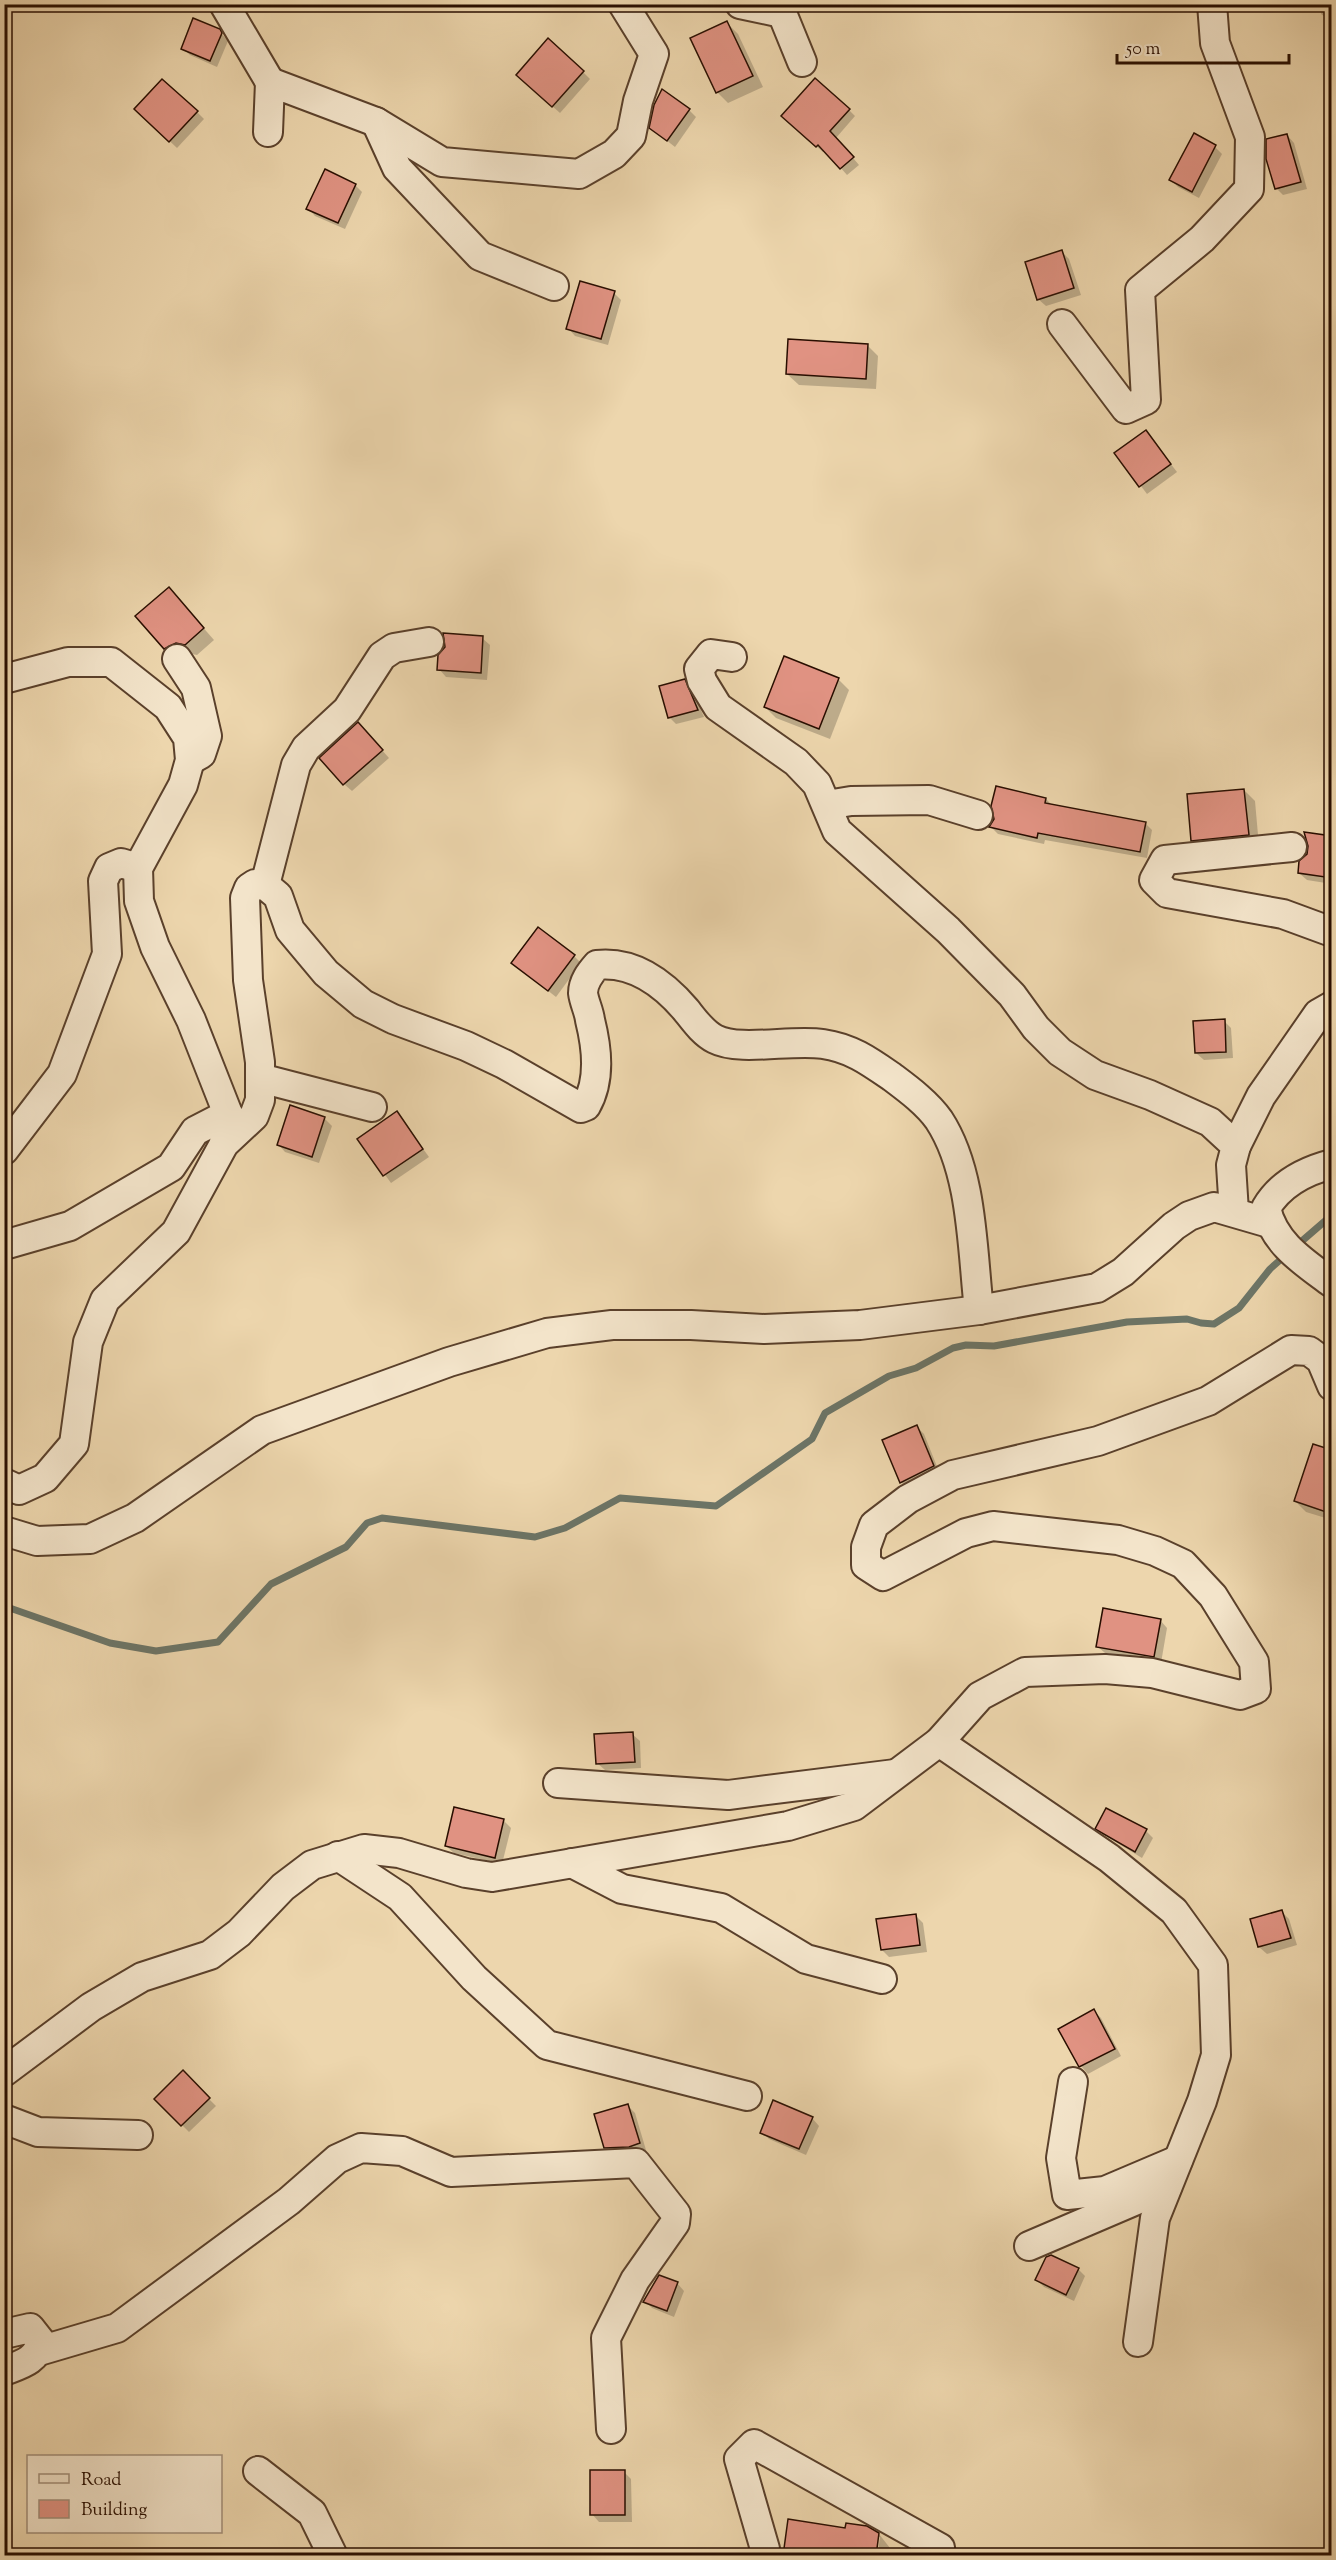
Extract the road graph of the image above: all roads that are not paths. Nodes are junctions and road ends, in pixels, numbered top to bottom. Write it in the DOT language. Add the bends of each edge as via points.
graph roads {
  1 [pos="224,4"];
  2 [pos="623,4"];
  3 [pos="740,4"];
  4 [pos="1212,4"];
  5 [pos="802,62"];
  6 [pos="270,82"];
  7 [pos="376,122"];
  8 [pos="268,132"];
  9 [pos="554,286"];
  10 [pos="1062,324"];
  11 [pos="429,642"];
  12 [pos="732,657"];
  13 [pos="177,659"];
  14 [pos="4,678"];
  15 [pos="190,760"];
  16 [pos="827,805"];
  17 [pos="978,815"];
  18 [pos="1292,847"];
  19 [pos="138,868"];
  20 [pos="265,885"];
  21 [pos="1332,932"];
  22 [pos="1332,1006"];
  23 [pos="260,1078"];
  24 [pos="372,1107"];
  25 [pos="228,1114"];
  26 [pos="224,1144"];
  27 [pos="1236,1146"];
  28 [pos="4,1150"];
  29 [pos="1332,1164"];
  30 [pos="1234,1212"];
  31 [pos="1282,1240"];
  32 [pos="4,1245"];
  33 [pos="1332,1283"];
  34 [pos="979,1310"];
  35 [pos="1332,1386"];
  36 [pos="4,1483"];
  37 [pos="4,1531"];
  38 [pos="939,1742"];
  39 [pos="897,1774"];
  40 [pos="558,1783"];
  41 [pos="338,1856"];
  42 [pos="572,1863"];
  43 [pos="882,1979"];
  44 [pos="4,2072"];
  45 [pos="1073,2082"];
  46 [pos="747,2096"];
  47 [pos="4,2119"];
  48 [pos="138,2135"];
  49 [pos="1178,2160"];
  50 [pos="1167,2187"];
  51 [pos="1029,2246"];
  52 [pos="4,2334"];
  53 [pos="1138,2342"];
  54 [pos="39,2351"];
  55 [pos="4,2371"];
  56 [pos="611,2429"];
  57 [pos="258,2471"];
  58 [pos="333,2556"];
  59 [pos="762,2556"];
  60 [pos="941,2556"];
  1 -- 6 [label="street"];
  2 -- 7 [label="street" via="654,54 631,136 614,154 579,174 442,162"];
  3 -- 5 [label="street" via="782,13"];
  4 -- 10 [label="street" via="1215,43 1250,137 1249,189 1202,239 1140,290 1146,400 1126,409"];
  6 -- 7 [label="street"];
  6 -- 8 [label="street"];
  7 -- 9 [label="street" via="397,168 480,256"];
  11 -- 20 [label="street" via="394,648 382,656 346,710 306,748 296,765"];
  12 -- 16 [label="street" via="711,654 699,669 718,707 796,762 817,784"];
  13 -- 15 [label="street" via="196,688 207,736 201,754"];
  14 -- 15 [label="street" via="68,662 111,662 168,707 188,738"];
  15 -- 19 [label="street" via="183,785"];
  16 -- 17 [label="street" via="929,800"];
  16 -- 27 [label="street" via="837,831 948,930 1012,995 1036,1029 1060,1052 1095,1075 1210,1122"];
  18 -- 21 [label="street" via="1166,860 1154,880 1167,893 1283,914"];
  19 -- 25 [label="street" via="139,901 155,947 191,1020"];
  19 -- 28 [label="street" via="121,863 109,868 103,881 107,954 62,1074"];
  20 -- 23 [label="street" via="255,884 245,898 248,980"];
  20 -- 34 [label="street" via="278,896 290,930 326,973 363,1004 504,1064 581,1108 590,1100 596,1078 597,1056 583,992 587,977 597,965 614,963 666,987 712,1038 727,1044 804,1041 859,1054 910,1090 938,1119 954,1148 963,1175"];
  22 -- 27 [label="street" via="1317,1014 1261,1096"];
  23 -- 24 [label="street"];
  23 -- 26 [label="street" via="260,1100 254,1116"];
  25 -- 26 [label="street"];
  25 -- 32 [label="street" via="195,1131 171,1167 70,1226"];
  26 -- 36 [label="street" via="176,1232 105,1299 88,1342 74,1444 45,1478 19,1490"];
  27 -- 30 [label="street" via="1231,1165"];
  29 -- 31 [label="street" via="1288,1183 1274,1195 1266,1208"];
  30 -- 31 [label="street"];
  30 -- 34 [label="street" via="1214,1207 1189,1216 1123,1272 1097,1288"];
  31 -- 33 [label="street"];
  34 -- 37 [label="street" via="860,1325 764,1329 612,1325 547,1333 439,1366 262,1430 135,1518 90,1539 37,1541"];
  35 -- 38 [label="street" via="1321,1360 1309,1351 1291,1350 1208,1401 1098,1441 953,1475 908,1499 874,1525 866,1547 866,1565 883,1576 966,1533 993,1526 1118,1540 1155,1551 1183,1564 1213,1596 1254,1662 1256,1689 1240,1695 1152,1673 1105,1669 1025,1672 980,1696"];
  38 -- 39 [label="street"];
  38 -- 49 [label="street" via="1118,1865 1173,1911 1213,1965 1216,2055"];
  39 -- 40 [label="street" via="729,1795"];
  39 -- 42 [label="street" via="854,1806 788,1826"];
  41 -- 42 [label="street" via="364,1849 399,1853 466,1874 492,1877"];
  41 -- 44 [label="street" via="312,1865 283,1887 239,1933 210,1955 142,1977 91,2007"];
  41 -- 46 [label="street" via="400,1897 474,1978 547,2045"];
  42 -- 43 [label="street" via="622,1889 721,1908 806,1959"];
  45 -- 49 [label="street" via="1061,2158 1067,2195 1105,2191"];
  47 -- 48 [label="street" via="38,2132"];
  49 -- 50 [label="street"];
  50 -- 51 [label="street"];
  50 -- 53 [label="street" via="1155,2218"];
  52 -- 54 [label="street" via="30,2328 41,2342"];
  54 -- 55 [label="street" via="30,2361"];
  54 -- 56 [label="street" via="117,2328 289,2201 337,2159 361,2148 402,2151 451,2172 636,2163 675,2214 675,2223 634,2280 606,2338"];
  57 -- 58 [label="street" via="312,2513"];
  59 -- 60 [label="street" via="765,2549 739,2459 754,2444 940,2548"];
}
